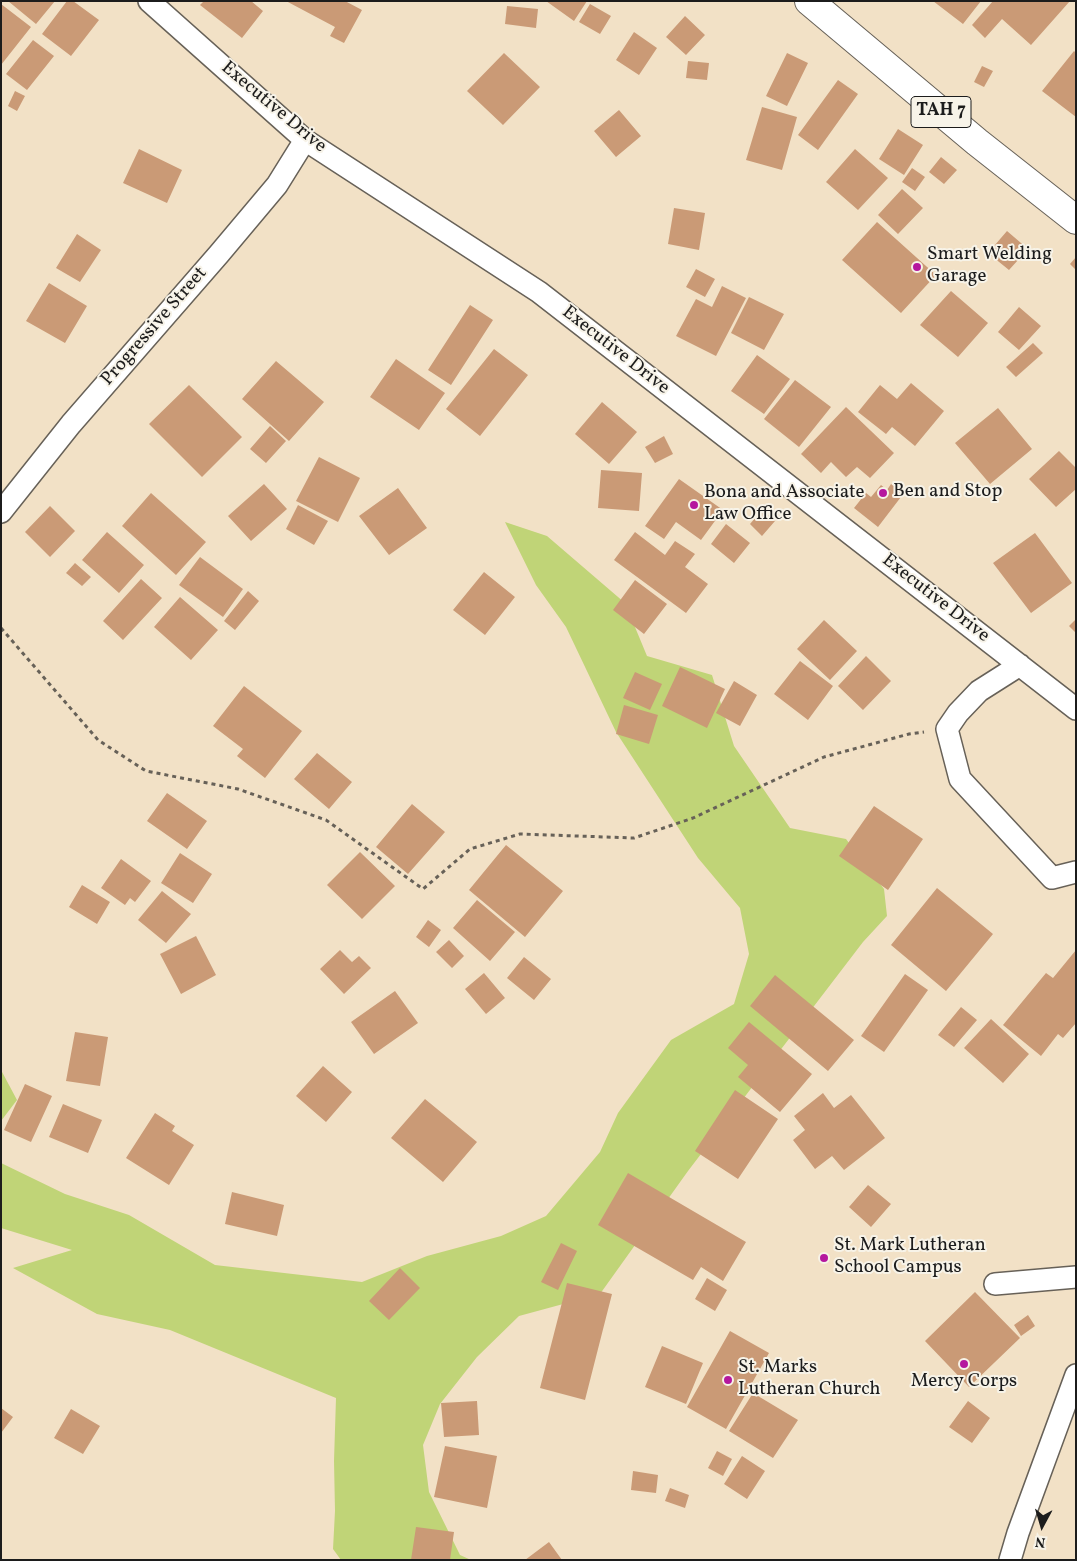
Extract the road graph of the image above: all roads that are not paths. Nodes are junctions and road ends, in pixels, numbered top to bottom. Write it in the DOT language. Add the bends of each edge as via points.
graph roads {
  1 [pos="148,1"];
  2 [pos="809,1"];
  3 [pos="306,140"];
  4 [pos="1076,220"];
  5 [pos="1,512"];
  6 [pos="1020,665"];
  7 [pos="1076,709"];
  8 [pos="1076,872"];
  9 [pos="1076,1277"];
  10 [pos="995,1284"];
  11 [pos="1076,1375"];
  12 [pos="1010,1560"];
  1 -- 3 [label="street, Executive Drive"];
  2 -- 4 [label="highway, TAH 7"];
  3 -- 5 [label="street, Progressive Street" via="277,184 71,424"];
  3 -- 6 [label="street, Executive Drive" via="539,292"];
  6 -- 7 [label="street, Executive Drive"];
  6 -- 8 [label="street" via="979,692 958,712 947,729 960,779 1052,878"];
  9 -- 10 [label="street"];
  11 -- 12 [label="street"];
}
